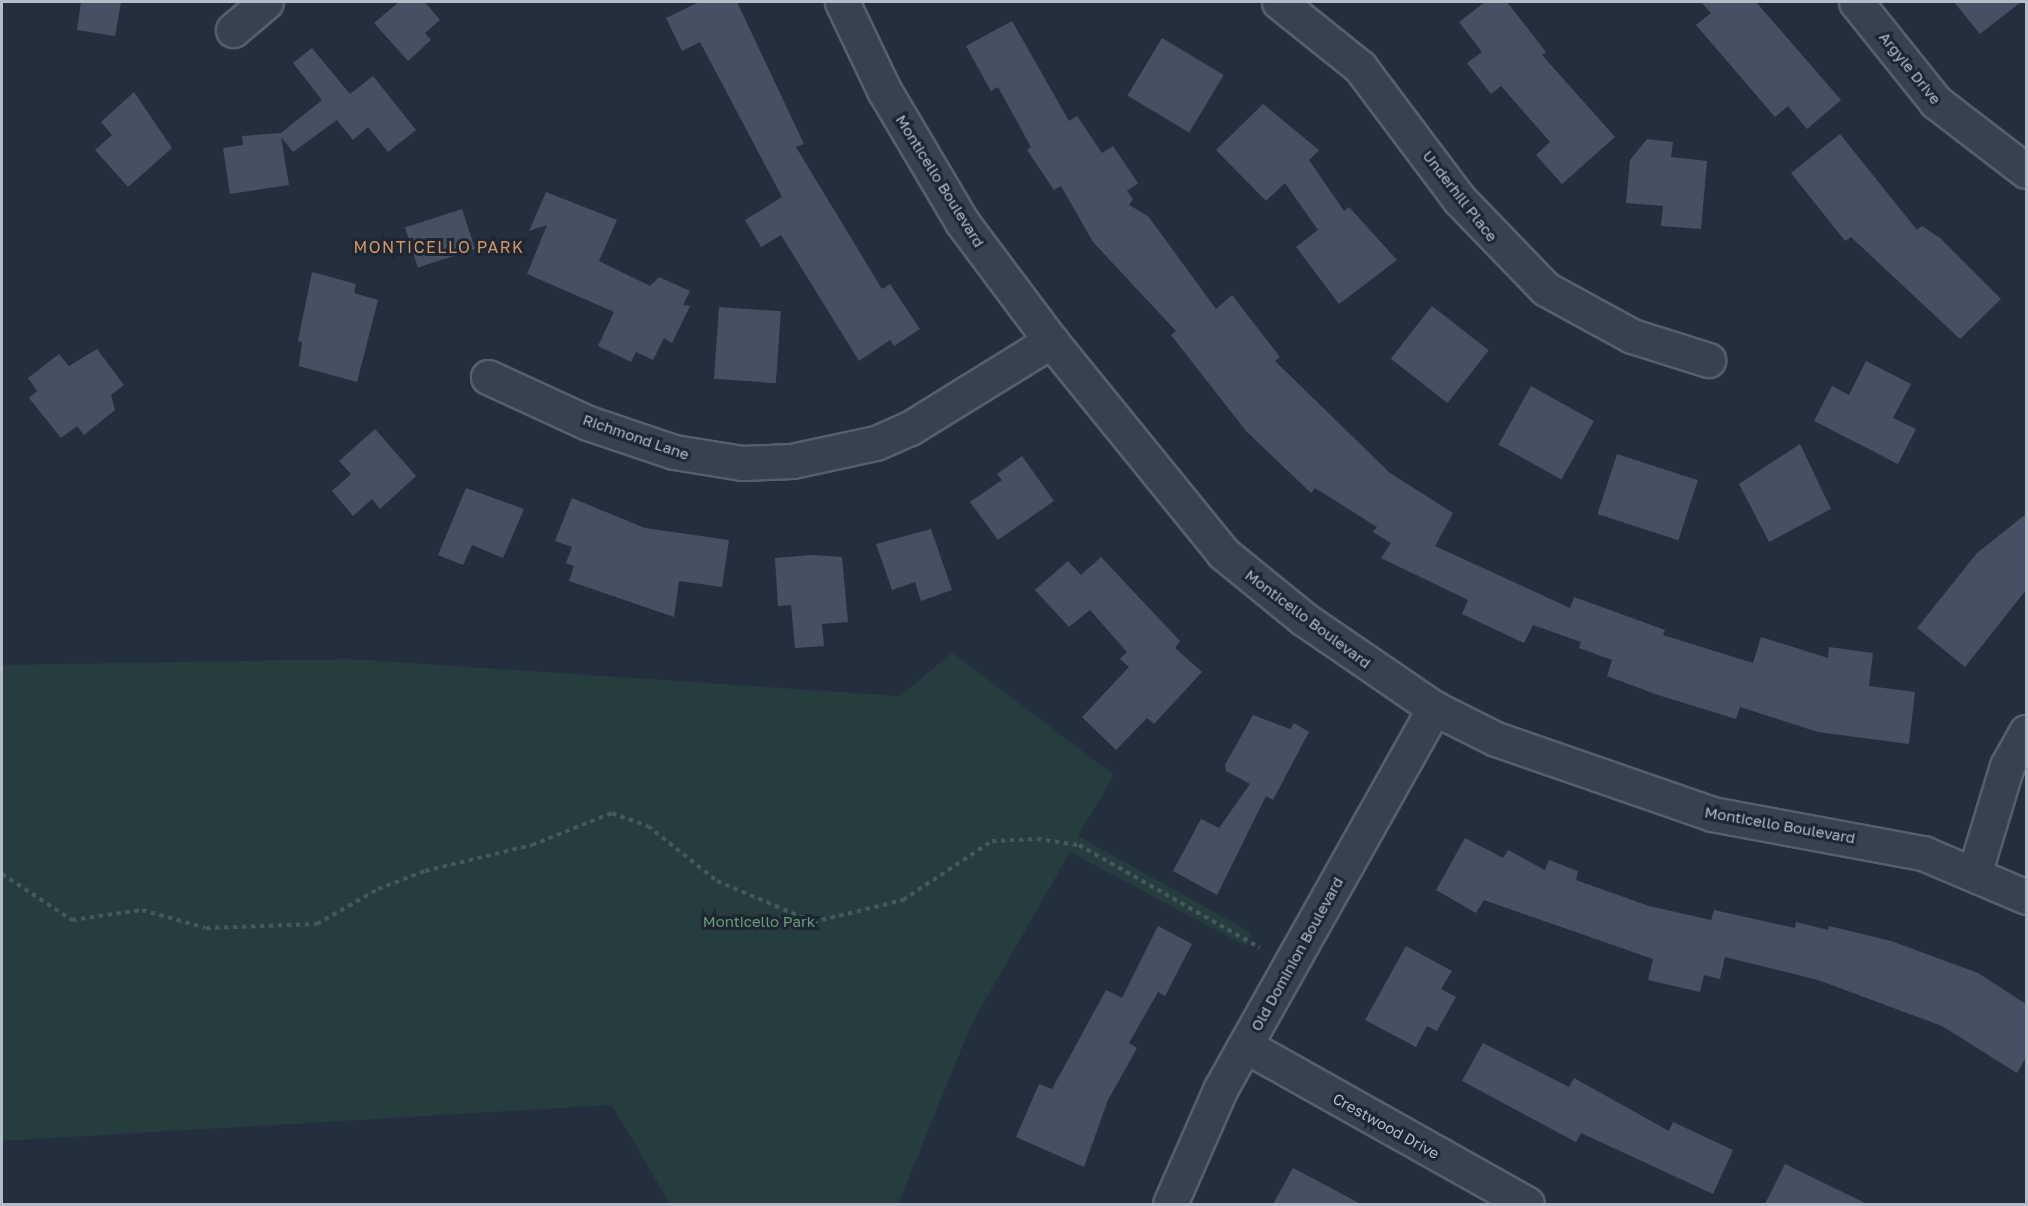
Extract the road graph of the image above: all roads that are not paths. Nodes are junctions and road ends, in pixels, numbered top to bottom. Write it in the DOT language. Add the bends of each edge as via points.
graph roads {
  1 [pos="266,2"];
  2 [pos="842,2"];
  3 [pos="1279,2"];
  4 [pos="1856,2"];
  5 [pos="233,30"];
  6 [pos="2026,171"];
  7 [pos="1051,341"];
  8 [pos="1708,360"];
  9 [pos="488,376"];
  10 [pos="1434,708"];
  11 [pos="2026,732"];
  12 [pos="1975,871"];
  13 [pos="2026,897"];
  14 [pos="1246,1046"];
  15 [pos="1170,1204"];
  16 [pos="1527,1204"];
  1 -- 5 [label="street"];
  2 -- 7 [label="street, Monticello Boulevard" via="884,90 962,222"];
  3 -- 8 [label="street, Underhill Place" via="1360,67 1459,199 1546,289 1632,336"];
  4 -- 6 [label="street, Argyle Drive" via="1936,102"];
  7 -- 9 [label="street, Richmond Lane" via="910,428 876,443 792,461 742,463 674,452 588,423"];
  7 -- 10 [label="street, Monticello Boulevard" via="1223,553 1304,619"];
  10 -- 12 [label="street, Monticello Boulevard" via="1507,743 1712,814 1806,828 1923,853"];
  10 -- 14 [label="street, Old Dominion Boulevard"];
  11 -- 12 [label="street" via="2007,766"];
  12 -- 13 [label="street, Monticello Boulevard"];
  14 -- 15 [label="street, Old Dominion Boulevard"];
  14 -- 16 [label="street, Crestwood Drive"];
}
